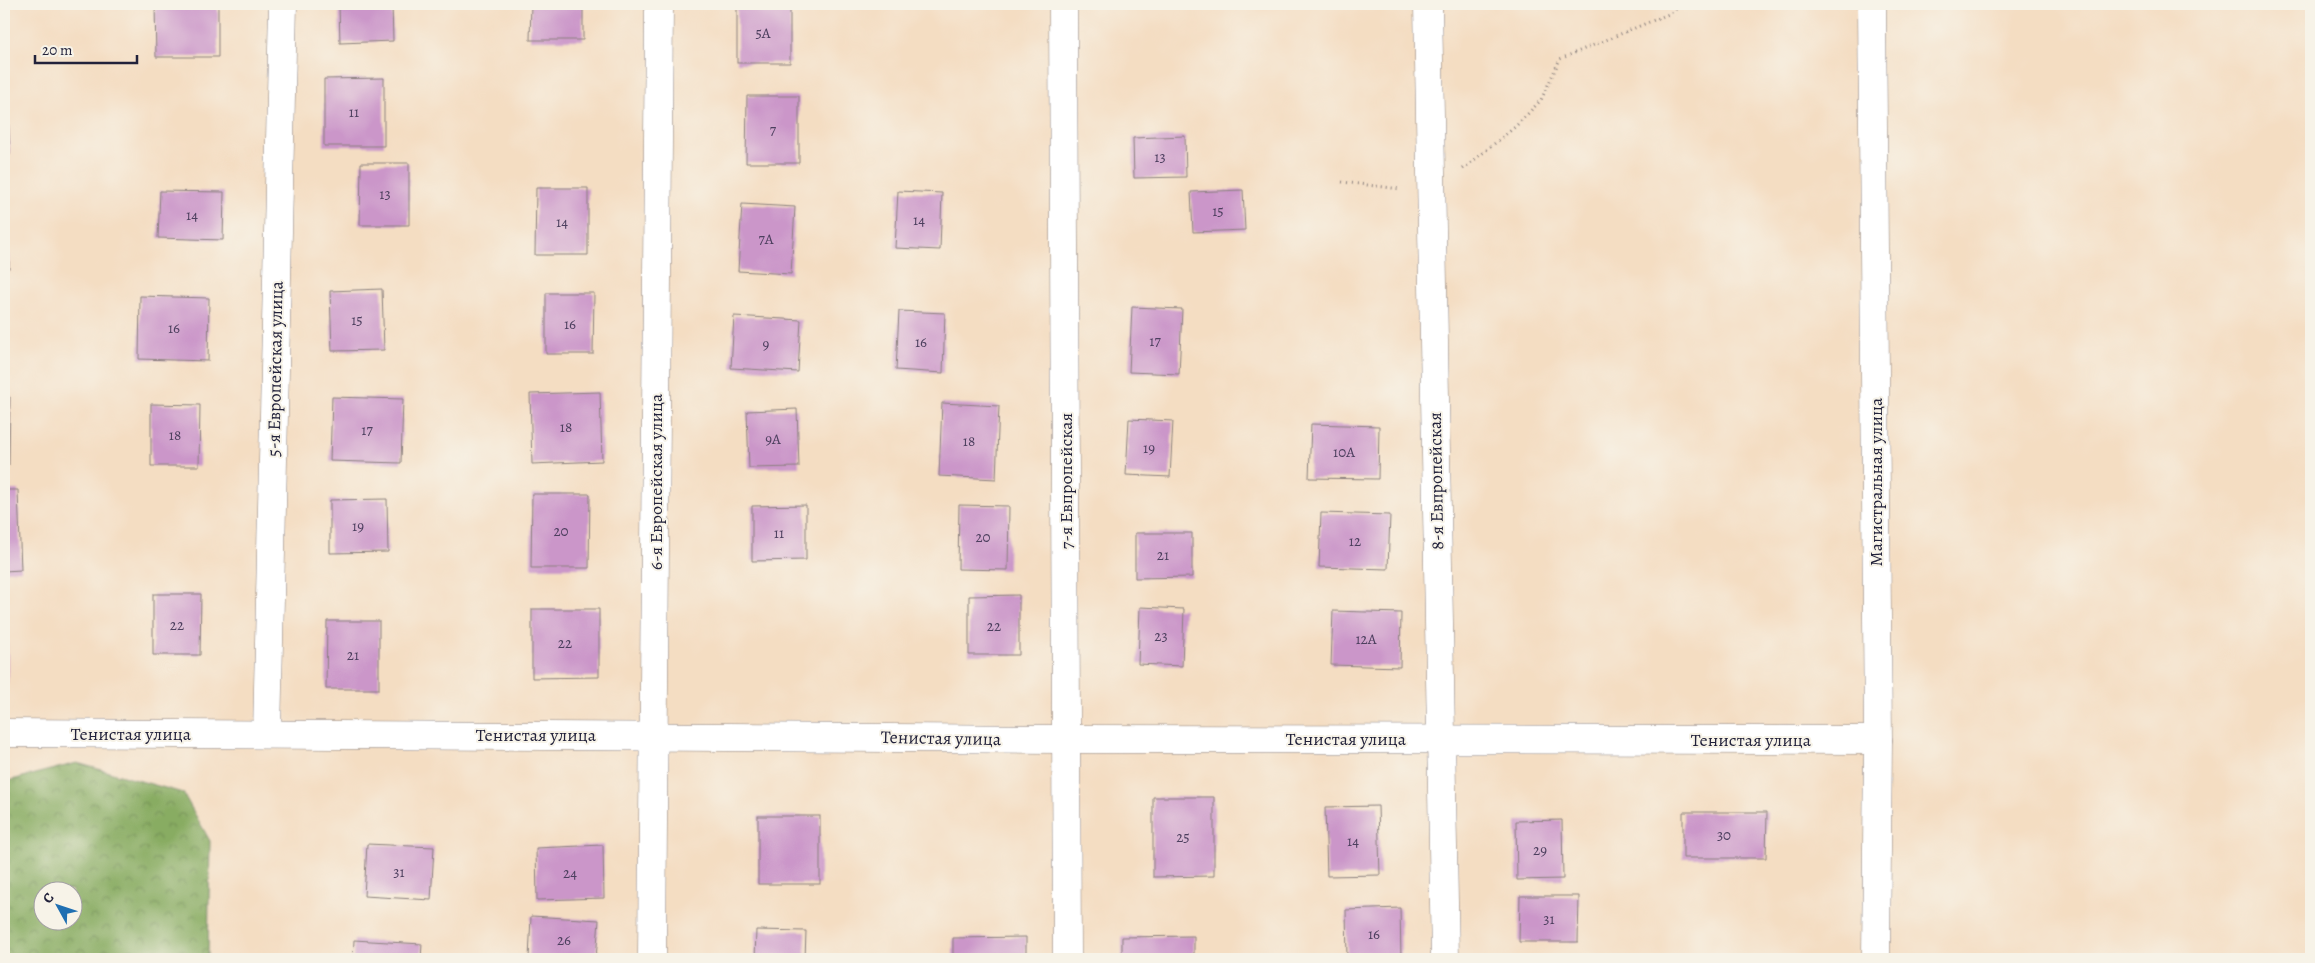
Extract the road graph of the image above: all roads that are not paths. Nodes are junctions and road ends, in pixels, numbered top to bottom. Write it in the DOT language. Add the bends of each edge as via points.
graph roads {
  1 [pos="283,4"];
  2 [pos="659,4"];
  3 [pos="1063,4"];
  4 [pos="1428,4"];
  5 [pos="1872,4"];
  6 [pos="4,733"];
  7 [pos="267,734"];
  8 [pos="654,736"];
  9 [pos="1441,738"];
  10 [pos="1067,739"];
  11 [pos="1878,740"];
  12 [pos="652,959"];
  13 [pos="1067,959"];
  14 [pos="1445,959"];
  15 [pos="1876,959"];
  1 -- 7 [label="street, 5-я Европейская улица"];
  2 -- 8 [label="street, 6-я Европейская улица"];
  3 -- 10 [label="street, 7-я Евпропейская"];
  4 -- 9 [label="street, 8-я Евпропейская"];
  5 -- 11 [label="street, Магистральная улица"];
  6 -- 7 [label="street, Тенистая улица"];
  7 -- 8 [label="street, Тенистая улица"];
  8 -- 10 [label="street, Тенистая улица"];
  8 -- 12 [label="street, 6-я Европейская улица"];
  9 -- 10 [label="street, Тенистая улица"];
  9 -- 11 [label="street, Тенистая улица"];
  9 -- 14 [label="street, 8-я Евпропейская"];
  10 -- 13 [label="street, 7-я Евпропейская"];
  11 -- 15 [label="street, Магистральная улица"];
}
